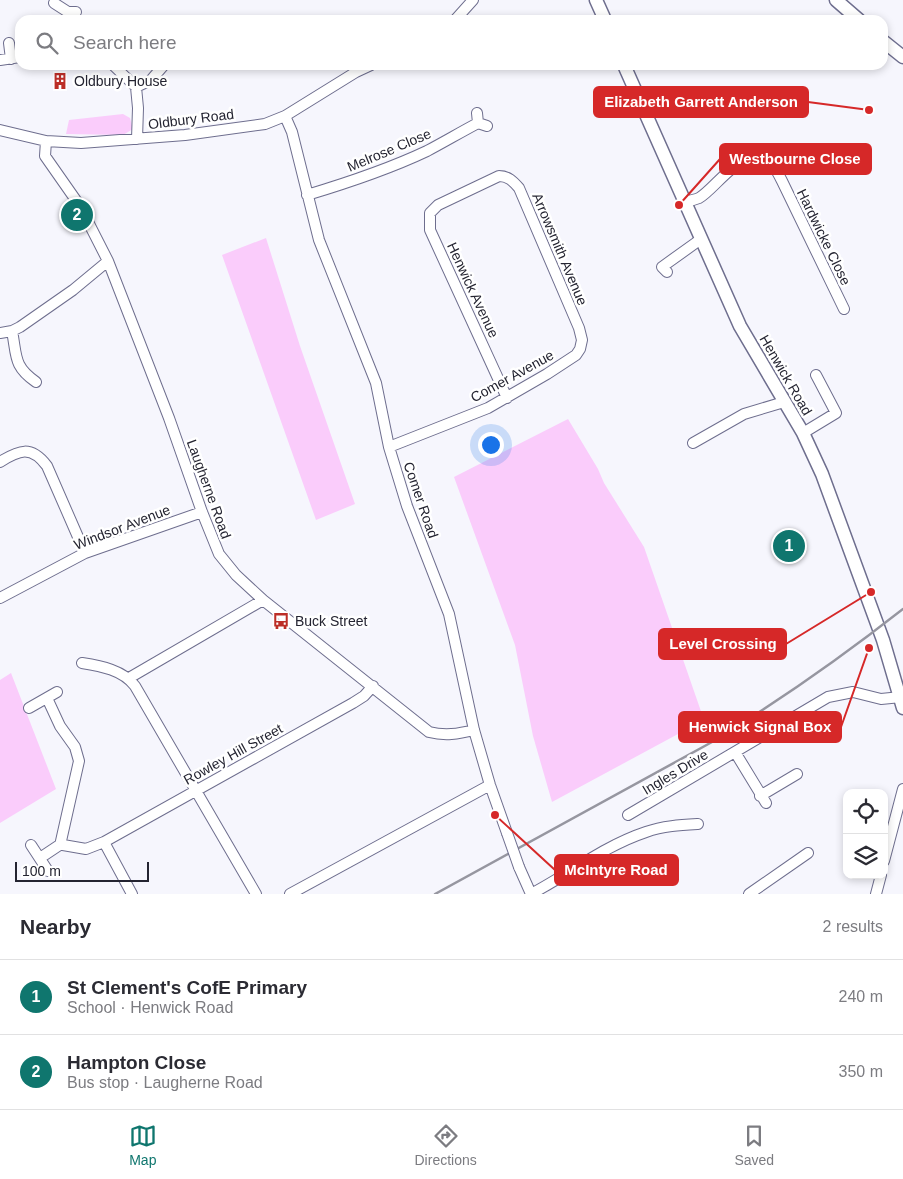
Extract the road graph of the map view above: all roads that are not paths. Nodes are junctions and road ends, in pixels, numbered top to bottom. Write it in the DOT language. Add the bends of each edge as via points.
graph roads {
  1 [pos="473,0"];
  2 [pos="596,0"];
  3 [pos="836,0"];
  4 [pos="54,3"];
  5 [pos="69,15"];
  6 [pos="459,15"];
  7 [pos="602,15"];
  8 [pos="853,15"];
  9 [pos="8,43"];
  10 [pos="888,45"];
  11 [pos="15,56"];
  12 [pos="15,58"];
  13 [pos="903,58"];
  14 [pos="0,60"];
  15 [pos="118,70"];
  16 [pos="160,70"];
  17 [pos="363,70"];
  18 [pos="626,70"];
  19 [pos="136,87"];
  20 [pos="285,116"];
  21 [pos="481,121"];
  22 [pos="0,130"];
  23 [pos="137,139"];
  24 [pos="46,141"];
  25 [pos="307,194"];
  26 [pos="447,201"];
  27 [pos="684,202"];
  28 [pos="701,239"];
  29 [pos="108,261"];
  30 [pos="667,272"];
  31 [pos="844,309"];
  32 [pos="12,331"];
  33 [pos="0,332"];
  34 [pos="582,340"];
  35 [pos="816,375"];
  36 [pos="36,382"];
  37 [pos="507,398"];
  38 [pos="784,402"];
  39 [pos="803,433"];
  40 [pos="694,443"];
  41 [pos="389,447"];
  42 [pos="0,462"];
  43 [pos="202,512"];
  44 [pos="85,553"];
  45 [pos="0,598"];
  46 [pos="263,600"];
  47 [pos="82,662"];
  48 [pos="129,678"];
  49 [pos="373,686"];
  50 [pos="57,692"];
  51 [pos="47,698"];
  52 [pos="902,703"];
  53 [pos="29,708"];
  54 [pos="474,730"];
  55 [pos="735,752"];
  56 [pos="797,774"];
  57 [pos="490,785"];
  58 [pos="903,789"];
  59 [pos="196,790"];
  60 [pos="628,815"];
  61 [pos="698,824"];
  62 [pos="104,842"];
  63 [pos="61,844"];
  64 [pos="31,845"];
  65 [pos="888,846"];
  66 [pos="808,854"];
  67 [pos="40,858"];
  68 [pos="48,870"];
  69 [pos="880,879"];
  70 [pos="132,894"];
  71 [pos="256,894"];
  72 [pos="290,894"];
  73 [pos="531,894"];
  74 [pos="750,894"];
  75 [pos="876,894"];
  1 -- 6 [label="street"];
  2 -- 7 [label="main road"];
  3 -- 8 [label="main road"];
  4 -- 5 [label="street"];
  9 -- 11 [label="street"];
  10 -- 13 [label="main road"];
  12 -- 14 [label="street"];
  15 -- 19 [label="street"];
  16 -- 19 [label="street" via="151,80"];
  17 -- 20 [label="street, Oldbury Road"];
  18 -- 27 [label="main road, Henwick Road"];
  19 -- 23 [label="street"];
  20 -- 23 [label="street, Oldbury Road" via="265,124"];
  20 -- 25 [label="street, Comer Road"];
  21 -- 25 [label="street, Melrose Close" via="426,151 388,167"];
  22 -- 24 [label="street, Oldbury Road"];
  23 -- 24 [label="street, Oldbury Road" via="81,143"];
  24 -- 29 [label="street, Laugherne Road" via="45,156 80,206"];
  25 -- 41 [label="street, Comer Road" via="319,240 376,383"];
  26 -- 34 [label="street, Arrowsmith Avenue" via="498,176 513,181 519,188"];
  26 -- 37 [label="street, Henwick Avenue" via="430,213 430,230"];
  27 -- 28 [label="main road, Henwick Road"];
  27 -- 31 [label="street, Hardwicke Close" via="700,198 738,163 761,156 771,162"];
  28 -- 30 [label="street" via="662,268"];
  28 -- 38 [label="main road, Henwick Road" via="740,326"];
  29 -- 32 [label="street" via="74,290"];
  29 -- 43 [label="street, Laugherne Road"];
  32 -- 33 [label="street"];
  32 -- 36 [label="street" via="16,360 25,374"];
  34 -- 37 [label="street, Comer Avenue" via="576,355"];
  35 -- 39 [label="street" via="839,417"];
  37 -- 41 [label="street, Comer Avenue"];
  38 -- 39 [label="main road, Henwick Road"];
  38 -- 40 [label="street" via="744,414"];
  39 -- 52 [label="main road, Henwick Road" via="852,552"];
  41 -- 54 [label="street, Comer Road" via="407,506 449,614"];
  42 -- 44 [label="street" via="21,451 33,452 40,457 47,466"];
  43 -- 44 [label="street, Windsor Avenue"];
  43 -- 46 [label="street, Laugherne Road" via="218,554"];
  44 -- 45 [label="street, Windsor Avenue"];
  46 -- 48 [label="street"];
  46 -- 49 [label="street, Laugherne Road"];
  47 -- 48 [label="street"];
  48 -- 59 [label="street"];
  49 -- 54 [label="street, Laugherne Road" via="429,732 456,735"];
  49 -- 59 [label="street, Rowley Hill Street" via="358,700"];
  50 -- 51 [label="street"];
  51 -- 53 [label="street"];
  51 -- 63 [label="street" via="75,748 78,761"];
  52 -- 55 [label="street, Ingles Drive" via="853,692 828,697"];
  54 -- 57 [label="street, Comer Road"];
  55 -- 56 [label="street" via="763,800"];
  55 -- 60 [label="street, Ingles Drive"];
  57 -- 72 [label="street"];
  57 -- 73 [label="street, Comer Road, bridge"];
  58 -- 65 [label="street"];
  59 -- 62 [label="street, Rowley Hill Street"];
  59 -- 71 [label="street"];
  61 -- 73 [label="street" via="670,826 625,840"];
  62 -- 63 [label="street, Rowley Hill Street" via="86,849"];
  62 -- 70 [label="street"];
  63 -- 67 [label="street"];
  64 -- 67 [label="street"];
  66 -- 74 [label="street"];
  67 -- 68 [label="street"];
  69 -- 75 [label="street"];
}
